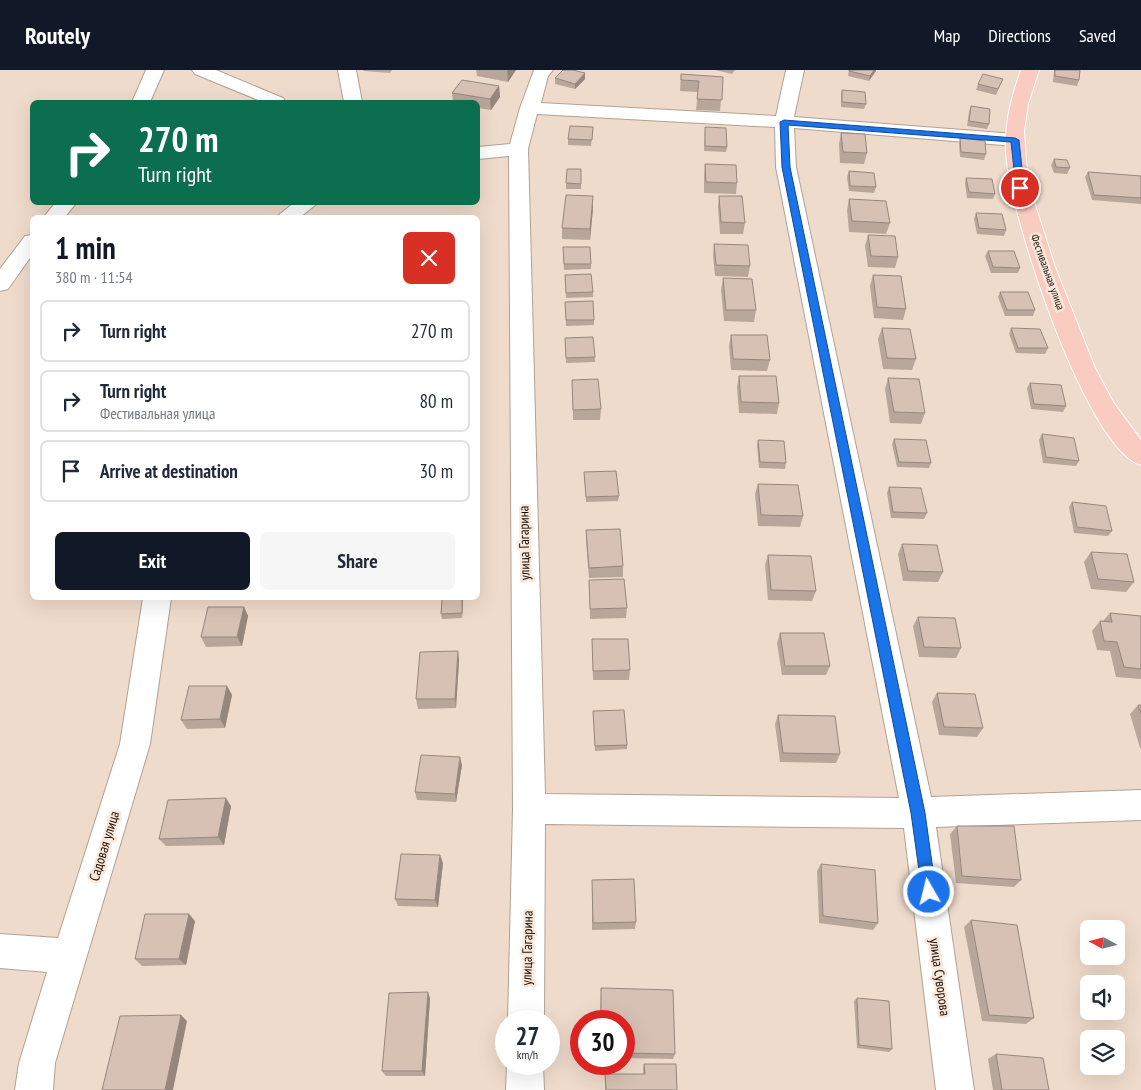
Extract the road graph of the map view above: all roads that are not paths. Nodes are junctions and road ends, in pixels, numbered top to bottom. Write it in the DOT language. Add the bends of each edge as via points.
graph roads {
  1 [pos="155,70"];
  2 [pos="201,70"];
  3 [pos="347,70"];
  4 [pos="544,70"];
  5 [pos="795,70"];
  6 [pos="1030,70"];
  7 [pos="142,100"];
  8 [pos="272,100"];
  9 [pos="353,100"];
  10 [pos="529,108"];
  11 [pos="784,122"];
  12 [pos="1015,140"];
  13 [pos="518,149"];
  14 [pos="480,153"];
  15 [pos="64,205"];
  16 [pos="305,205"];
  17 [pos="56,215"];
  18 [pos="290,215"];
  19 [pos="30,244"];
  20 [pos="0,284"];
  21 [pos="1141,456"];
  22 [pos="157,600"];
  23 [pos="1141,805"];
  24 [pos="529,809"];
  25 [pos="918,813"];
  26 [pos="0,951"];
  27 [pos="71,956"];
  28 [pos="526,1010"];
  29 [pos="525,1075"];
  30 [pos="34,1090"];
  31 [pos="525,1090"];
  32 [pos="955,1090"];
  1 -- 7 [label="street"];
  2 -- 8 [label="street"];
  3 -- 9 [label="street"];
  4 -- 10 [label="street, улица Гагарина"];
  5 -- 11 [label="street, улица Суворова"];
  6 -- 12 [label="main road, Фестивальная улица" via="1015,119"];
  10 -- 11 [label="street"];
  10 -- 13 [label="street, улица Гагарина"];
  11 -- 12 [label="street"];
  11 -- 25 [label="street, улица Суворова" via="786,167"];
  12 -- 21 [label="main road, Фестивальная улица" via="1020,188 1037,247 1091,386 1124,440"];
  13 -- 14 [label="street"];
  13 -- 24 [label="street, улица Гагарина"];
  15 -- 17 [label="street"];
  16 -- 18 [label="street"];
  19 -- 20 [label="street"];
  22 -- 27 [label="street, Садовая улица" via="134,744"];
  23 -- 25 [label="street"];
  24 -- 25 [label="street"];
  24 -- 28 [label="street, улица Гагарина"];
  25 -- 32 [label="street, улица Суворова"];
  26 -- 27 [label="street"];
  27 -- 30 [label="street, Садовая улица" via="37,1062"];
  29 -- 31 [label="street"];
}
